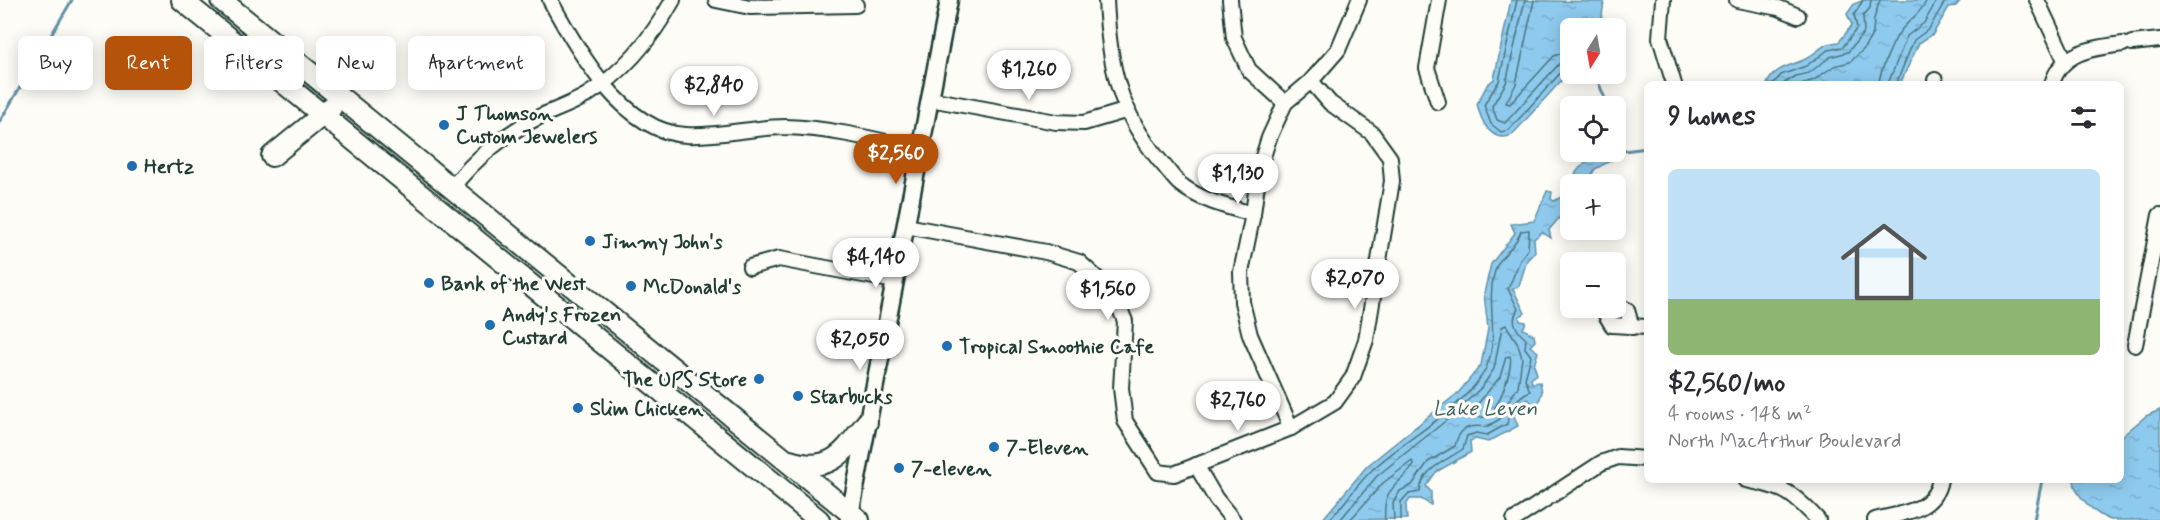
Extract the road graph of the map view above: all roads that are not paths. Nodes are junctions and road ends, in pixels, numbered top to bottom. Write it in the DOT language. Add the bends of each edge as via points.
graph roads {
  1 [pos="182,0"];
  2 [pos="221,0"];
  3 [pos="550,0"];
  4 [pos="673,0"];
  5 [pos="716,0"];
  6 [pos="949,0"];
  7 [pos="1106,0"];
  8 [pos="1230,0"];
  9 [pos="1359,0"];
  10 [pos="1439,0"];
  11 [pos="1663,0"];
  12 [pos="1737,0"];
  13 [pos="2037,0"];
  14 [pos="856,5"];
  15 [pos="1798,16"];
  16 [pos="2160,40"];
  17 [pos="2066,60"];
  18 [pos="1311,81"];
  19 [pos="1673,81"];
  20 [pos="2054,81"];
  21 [pos="605,83"];
  22 [pos="343,99"];
  23 [pos="930,99"];
  24 [pos="1285,102"];
  25 [pos="1438,102"];
  26 [pos="1128,110"];
  27 [pos="330,121"];
  28 [pos="920,150"];
  29 [pos="276,158"];
  30 [pos="452,188"];
  31 [pos="1253,214"];
  32 [pos="2160,215"];
  33 [pos="906,226"];
  34 [pos="750,267"];
  35 [pos="526,281"];
  36 [pos="895,281"];
  37 [pos="595,305"];
  38 [pos="1626,309"];
  39 [pos="1607,318"];
  40 [pos="580,326"];
  41 [pos="1632,327"];
  42 [pos="1644,327"];
  43 [pos="644,344"];
  44 [pos="2135,345"];
  45 [pos="867,422"];
  46 [pos="1291,428"];
  47 [pos="1644,459"];
  48 [pos="785,460"];
  49 [pos="1196,465"];
  50 [pos="1771,483"];
  51 [pos="1939,483"];
  52 [pos="1787,485"];
  53 [pos="853,518"];
  54 [pos="819,520"];
  55 [pos="1233,520"];
  56 [pos="1514,520"];
  57 [pos="1818,520"];
  58 [pos="1875,520"];
  1 -- 27 [label="highway"];
  2 -- 22 [label="highway"];
  3 -- 21 [label="street"];
  4 -- 21 [label="street" via="640,50"];
  5 -- 14 [label="street" via="750,7"];
  6 -- 23 [label="main road"];
  7 -- 26 [label="street" via="1108,41 1117,86"];
  8 -- 24 [label="street" via="1234,38 1249,70"];
  9 -- 18 [label="street" via="1338,50"];
  10 -- 25 [label="street" via="1427,68"];
  11 -- 19 [label="street" via="1660,38"];
  12 -- 15 [label="street"];
  13 -- 17 [label="street"];
  16 -- 17 [label="street" via="2090,49"];
  17 -- 20 [label="street"];
  18 -- 24 [label="street"];
  18 -- 46 [label="street" via="1330,103 1372,133 1390,159 1392,181 1366,340 1353,376 1335,402"];
  21 -- 28 [label="street" via="632,115 652,128 672,134 791,128"];
  21 -- 30 [label="street" via="517,130 468,168"];
  22 -- 27 [label="highway"];
  22 -- 30 [label="highway"];
  23 -- 26 [label="street" via="1056,122 1084,123"];
  23 -- 28 [label="main road"];
  24 -- 31 [label="street" via="1259,169"];
  26 -- 31 [label="street" via="1143,140 1180,184 1212,202"];
  27 -- 29 [label="highway"];
  27 -- 35 [label="highway"];
  28 -- 33 [label="main road"];
  30 -- 37 [label="highway"];
  31 -- 46 [label="street" via="1241,272 1242,302 1250,335"];
  32 -- 44 [label="street"];
  33 -- 36 [label="main road"];
  33 -- 49 [label="street" via="1046,252 1079,262 1113,293 1125,321 1121,388 1125,421 1158,472 1174,474"];
  34 -- 36 [label="street" via="779,259"];
  35 -- 37 [label="highway" via="577,307"];
  35 -- 40 [label="highway"];
  36 -- 45 [label="main road"];
  37 -- 43 [label="highway"];
  38 -- 41 [label="street"];
  39 -- 41 [label="street" via="1618,327"];
  40 -- 43 [label="highway" via="591,324"];
  40 -- 54 [label="highway"];
  41 -- 42 [label="street"];
  43 -- 48 [label="highway"];
  45 -- 48 [label="highway" via="841,455 827,463 811,466"];
  45 -- 53 [label="main road"];
  46 -- 49 [label="street"];
  47 -- 56 [label="street" via="1618,457 1601,462"];
  48 -- 53 [label="highway"];
  49 -- 55 [label="street"];
  50 -- 52 [label="street"];
  51 -- 58 [label="street" via="1926,505"];
  52 -- 57 [label="street"];
}
